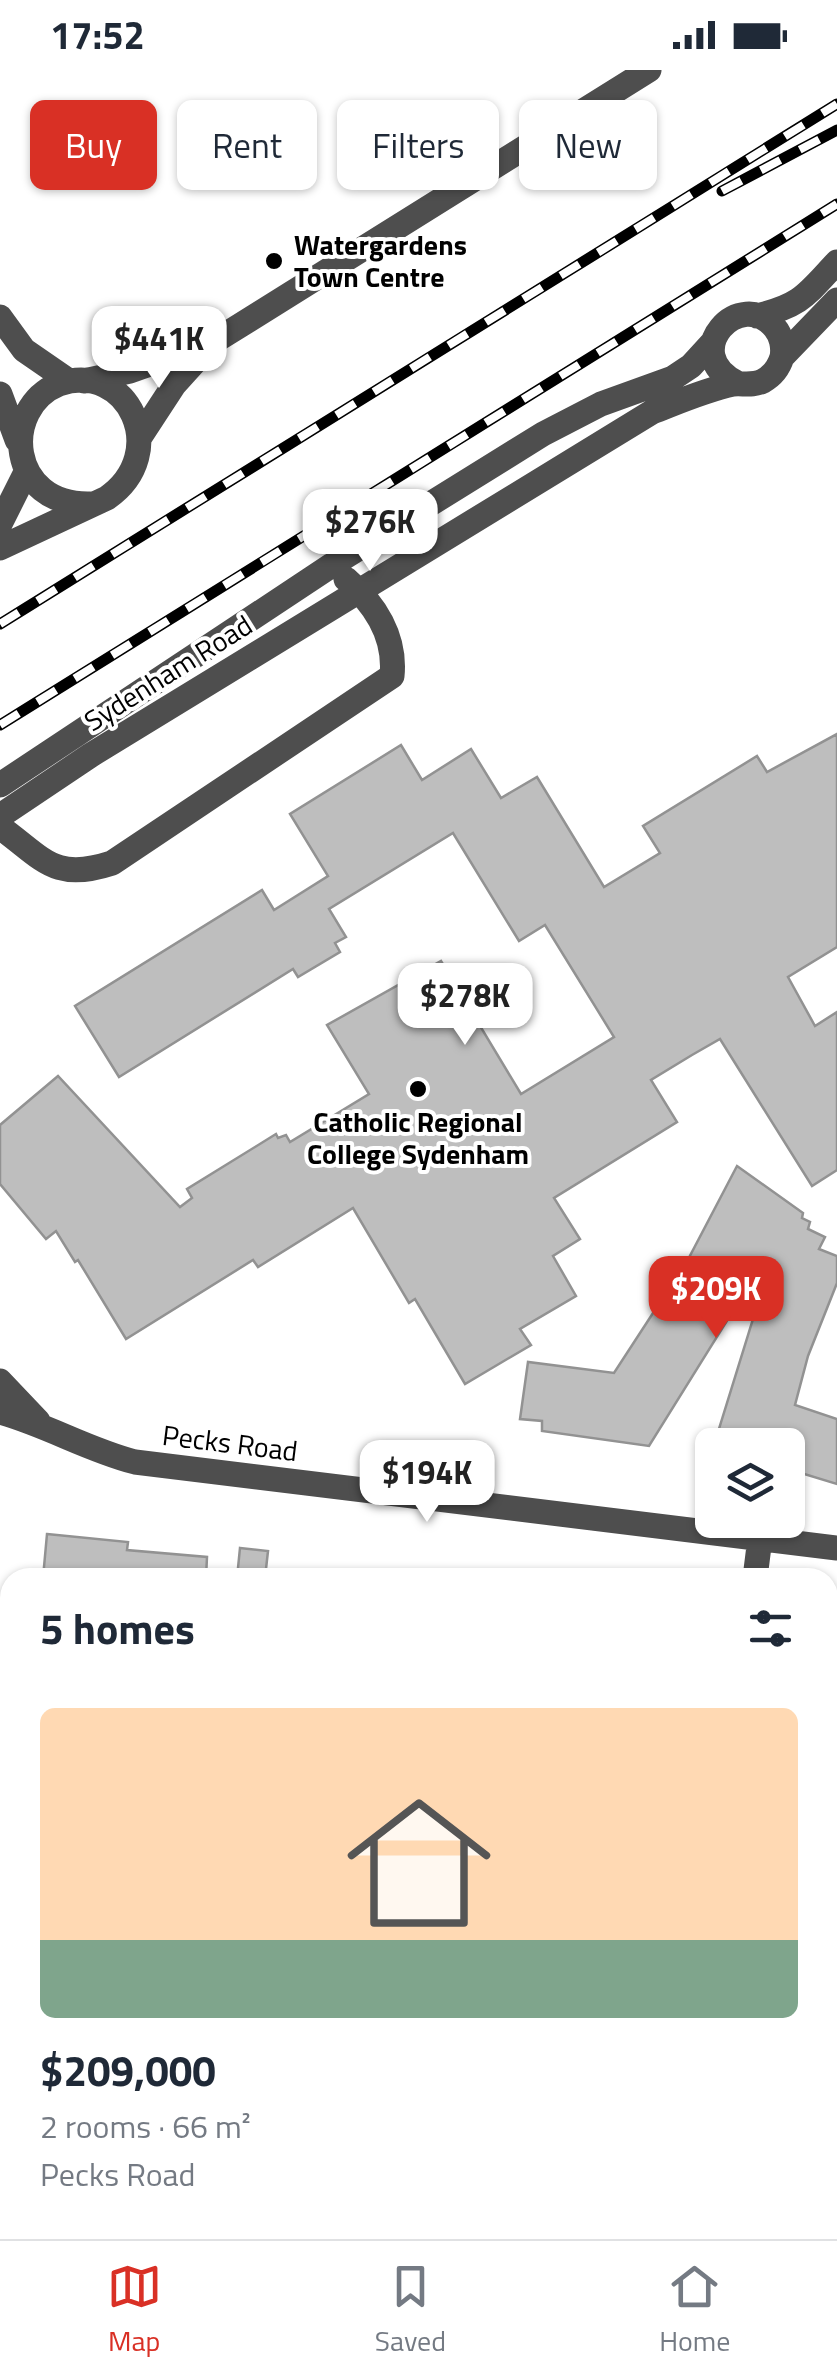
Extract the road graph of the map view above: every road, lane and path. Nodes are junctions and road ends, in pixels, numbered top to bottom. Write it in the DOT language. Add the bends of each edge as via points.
graph roads {
  1 [pos="648,70"];
  2 [pos="837,262"];
  3 [pos="837,300"];
  4 [pos="757,316"];
  5 [pos="0,317"];
  6 [pos="215,340"];
  7 [pos="713,342"];
  8 [pos="782,358"];
  9 [pos="77,381"];
  10 [pos="737,383"];
  11 [pos="0,394"];
  12 [pos="140,437"];
  13 [pos="17,440"];
  14 [pos="25,474"];
  15 [pos="90,504"];
  16 [pos="0,524"];
  17 [pos="0,548"];
  18 [pos="332,566"];
  19 [pos="359,590"];
  20 [pos="0,785"];
  21 [pos="0,816"];
  22 [pos="0,827"];
  23 [pos="0,1381"];
  24 [pos="0,1412"];
  25 [pos="41,1424"];
  26 [pos="695,1530"];
  27 [pos="760,1538"];
  28 [pos="837,1548"];
  29 [pos="757,1568"];
  1 -- 6 [label="street"];
  2 -- 4 [label="street" via="806,298"];
  3 -- 8 [label="street"];
  4 -- 7 [label="street" via="724,322"];
  4 -- 8 [label="street" via="780,336"];
  5 -- 9 [label="street" via="24,350"];
  6 -- 9 [label="street" via="130,372"];
  6 -- 12 [label="street" via="174,384"];
  7 -- 10 [label="street" via="720,372"];
  7 -- 18 [label="street, Sydenham Road" via="673,378 543,434"];
  8 -- 10 [label="street" via="768,378"];
  9 -- 12 [label="street" via="105,386 123,399"];
  9 -- 13 [label="street" via="56,385 32,402"];
  10 -- 19 [label="street, Sydenham Road" via="652,412"];
  11 -- 13 [label="street"];
  12 -- 15 [label="street" via="139,455 122,488"];
  13 -- 14 [label="street"];
  14 -- 15 [label="street" via="52,500"];
  14 -- 16 [label="street"];
  15 -- 17 [label="street"];
  18 -- 19 [label="street"];
  18 -- 20 [label="street, Sydenham Road"];
  19 -- 21 [label="street, Sydenham Road"];
  19 -- 22 [label="street" via="376,610 395,655 392,676 112,864 83,873 58,869"];
  23 -- 25 [label="street, Pecks Road"];
  24 -- 25 [label="street, Pecks Road"];
  25 -- 26 [label="street, Pecks Road" via="135,1462"];
  27 -- 28 [label="street, Pecks Road"];
  27 -- 29 [label="street"];
}
